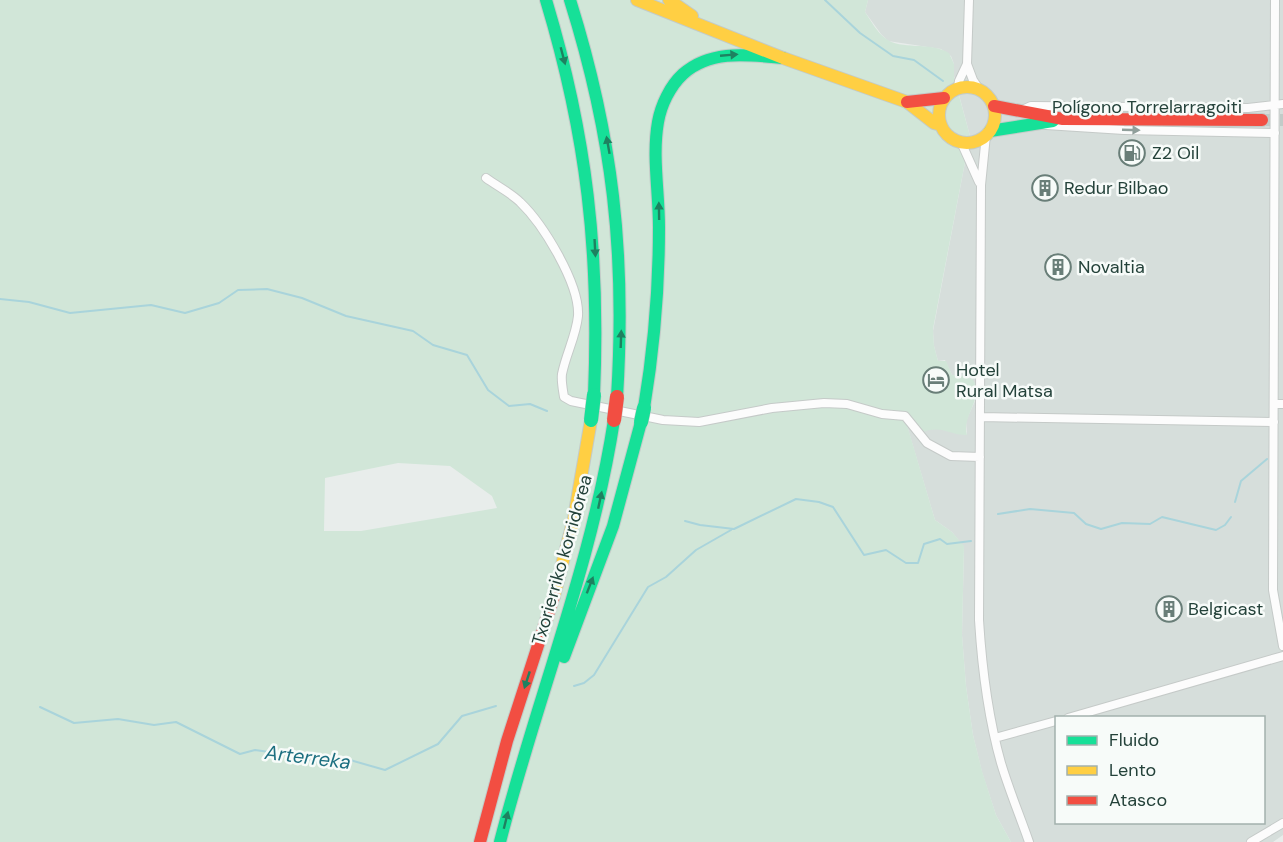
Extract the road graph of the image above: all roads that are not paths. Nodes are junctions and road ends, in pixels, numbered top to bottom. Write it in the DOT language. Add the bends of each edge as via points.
graph roads {
  1 [pos="546,0"];
  2 [pos="570,0"];
  3 [pos="637,0"];
  4 [pos="669,0"];
  5 [pos="969,0"];
  6 [pos="1275,0"];
  7 [pos="714,32"];
  8 [pos="783,58"];
  9 [pos="967,63"];
  10 [pos="958,87"];
  11 [pos="979,89"];
  12 [pos="944,98"];
  13 [pos="907,102"];
  14 [pos="1279,105"];
  15 [pos="994,106"];
  16 [pos="1020,111"];
  17 [pos="1063,119"];
  18 [pos="1262,120"];
  19 [pos="1031,124"];
  20 [pos="940,125"];
  21 [pos="988,133"];
  22 [pos="1275,133"];
  23 [pos="961,142"];
  24 [pos="486,178"];
  25 [pos="981,185"];
  26 [pos="1278,404"];
  27 [pos="981,417"];
  28 [pos="1274,422"];
  29 [pos="980,457"];
  30 [pos="1283,646"];
  31 [pos="1283,656"];
  32 [pos="1072,716"];
  33 [pos="1055,721"];
  34 [pos="995,738"];
  35 [pos="511,797"];
  36 [pos="1283,823"];
  37 [pos="480,842"];
  38 [pos="500,842"];
  39 [pos="1029,842"];
  40 [pos="1251,842"];
  1 -- 37 [label="main road, Txorierriko korridorea, one-way, bridge" via="573,95 591,203 597,297 594,395 579,496 563,564"];
  35 -- 2 [label="main road, Txorierriko korridorea, one-way, bridge" via="589,545 606,475 621,344 617,206 597,93"];
  3 -- 7 [label="main road"];
  4 -- 7 [label="main road"];
  5 -- 9 [label="street"];
  6 -- 14 [label="street"];
  7 -- 8 [label="main road"];
  8 -- 13 [label="main road"];
  35 -- 8 [label="main road, one-way" via="521,780 613,526 643,415 657,311 657,136 662,109 675,82 701,61 731,54"];
  9 -- 10 [label="street"];
  9 -- 11 [label="street"];
  10 -- 11 [label="main road"];
  10 -- 12 [label="main road"];
  11 -- 15 [label="main road"];
  12 -- 13 [label="main road"];
  12 -- 20 [label="main road"];
  13 -- 20 [label="main road"];
  14 -- 16 [label="street, Polígono Torrelarragoiti" via="1031,106"];
  14 -- 22 [label="street"];
  15 -- 16 [label="main road"];
  15 -- 21 [label="main road" via="994,123"];
  16 -- 17 [label="main road"];
  17 -- 18 [label="main road"];
  17 -- 19 [label="main road"];
  19 -- 21 [label="main road"];
  19 -- 22 [label="street, one-way"];
  20 -- 23 [label="main road" via="947,135"];
  21 -- 23 [label="main road" via="975,142"];
  21 -- 25 [label="street"];
  22 -- 26 [label="street"];
  23 -- 25 [label="street"];
  24 -- 29 [label="street" via="520,201 567,269 578,313 562,376 564,397 571,401 663,420 699,422 772,408 847,404 905,416 927,443 951,456"];
  25 -- 27 [label="street"];
  26 -- 28 [label="street"];
  27 -- 28 [label="street"];
  27 -- 29 [label="street"];
  28 -- 30 [label="street" via="1273,590"];
  29 -- 34 [label="street" via="979,620"];
  31 -- 32 [label="street"];
  33 -- 34 [label="street"];
  34 -- 39 [label="street"];
  38 -- 35 [label="main road, Txorierriko korridorea, one-way"];
  36 -- 40 [label="street"];
}
